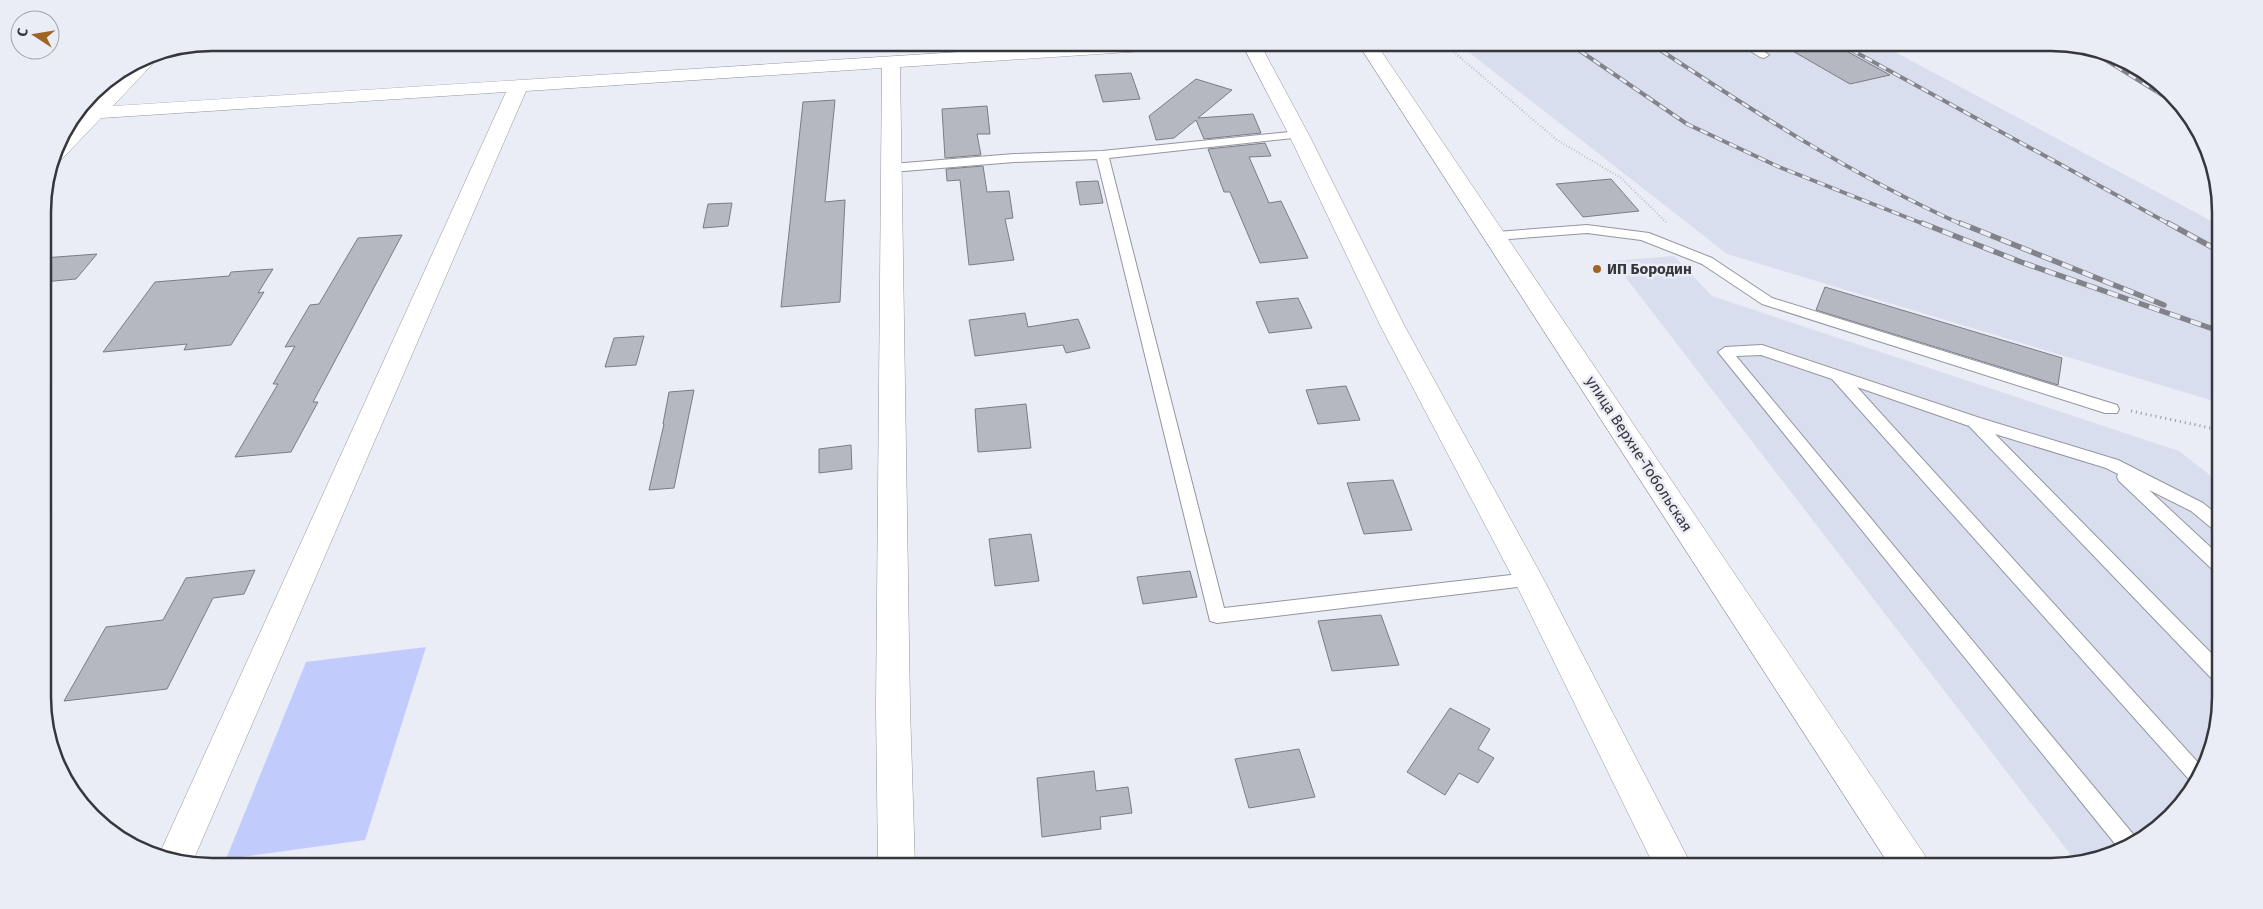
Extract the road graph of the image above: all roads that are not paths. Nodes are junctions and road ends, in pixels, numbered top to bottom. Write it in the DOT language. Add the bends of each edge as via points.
graph roads {
  1 [pos="1255,51"];
  2 [pos="1372,51"];
  3 [pos="1757,51"];
  4 [pos="1062,52"];
  5 [pos="1764,55"];
  6 [pos="891,63"];
  7 [pos="138,70"];
  8 [pos="518,87"];
  9 [pos="96,113"];
  10 [pos="1299,135"];
  11 [pos="68,142"];
  12 [pos="1102,155"];
  13 [pos="892,168"];
  14 [pos="1496,236"];
  15 [pos="1837,375"];
  16 [pos="2111,409"];
  17 [pos="1974,422"];
  18 [pos="2112,464"];
  19 [pos="2212,520"];
  20 [pos="2212,558"];
  21 [pos="1529,580"];
  22 [pos="2212,666"];
  23 [pos="2193,771"];
  24 [pos="2124,839"];
  25 [pos="178,854"];
  26 [pos="1669,857"];
  27 [pos="1905,857"];
  28 [pos="897,858"];
  1 -- 10 [label="street"];
  2 -- 14 [label="street, улица Верхне-Тобольская"];
  3 -- 5 [label="lane"];
  4 -- 6 [label="street"];
  6 -- 8 [label="street"];
  6 -- 13 [label="street"];
  7 -- 9 [label="street"];
  8 -- 9 [label="street"];
  8 -- 25 [label="street"];
  9 -- 11 [label="street"];
  10 -- 12 [label="lane"];
  10 -- 21 [label="street" via="1392,325"];
  12 -- 13 [label="lane"];
  12 -- 21 [label="lane" via="1217,616"];
  13 -- 28 [label="street" via="893,707"];
  14 -- 16 [label="lane" via="1587,229 1644,236 1707,261 1767,301"];
  14 -- 27 [label="street, улица Верхне-Тобольская"];
  15 -- 17 [label="lane"];
  15 -- 23 [label="lane"];
  15 -- 24 [label="lane" via="1762,350 1725,352"];
  17 -- 18 [label="lane"];
  17 -- 22 [label="lane"];
  18 -- 19 [label="lane" via="2196,507"];
  18 -- 20 [label="lane"];
  21 -- 26 [label="street"];
}
